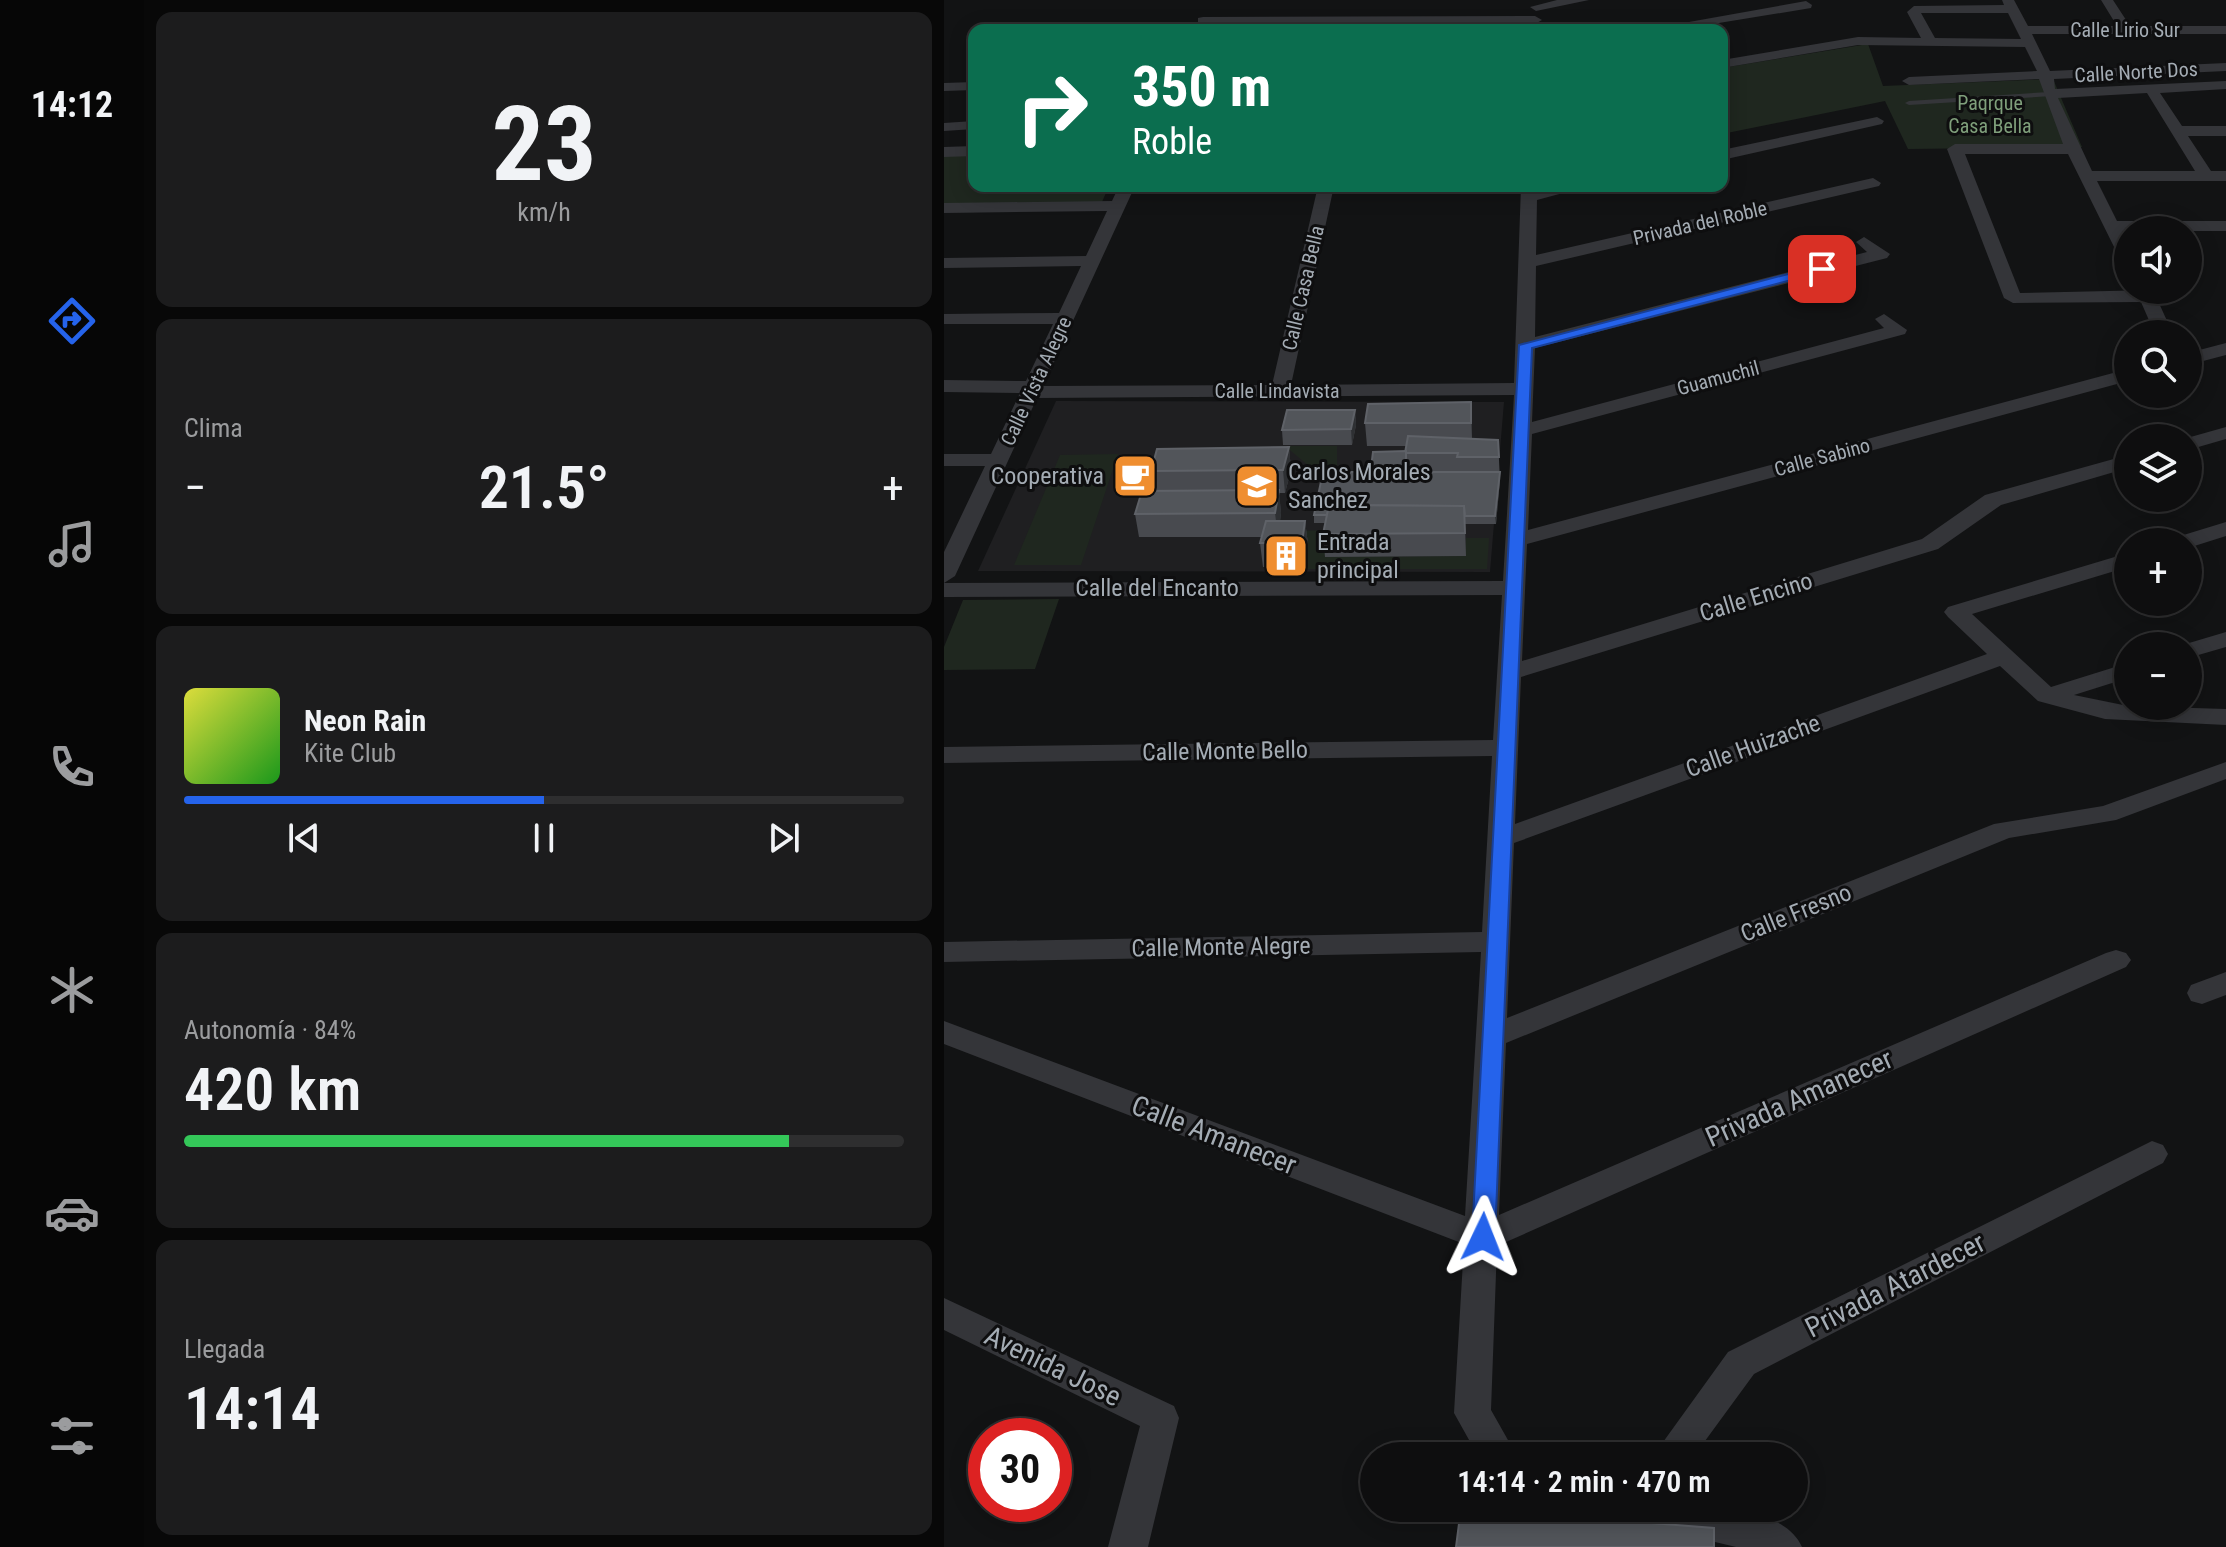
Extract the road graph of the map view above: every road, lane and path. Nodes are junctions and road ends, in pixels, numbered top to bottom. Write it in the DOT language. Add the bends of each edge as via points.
graph roads {
  1 [pos="1583,0"];
  2 [pos="2107,0"];
  3 [pos="1806,5"];
  4 [pos="2010,5"];
  5 [pos="1535,14"];
  6 [pos="1377,20"];
  7 [pos="1204,21"];
  8 [pos="1688,24"];
  9 [pos="2126,30"];
  10 [pos="2226,30"];
  11 [pos="2026,36"];
  12 [pos="1930,41"];
  13 [pos="1728,63"];
  14 [pos="2226,67"];
  15 [pos="2046,76"];
  16 [pos="1909,81"];
  17 [pos="2226,85"];
  18 [pos="968,86"];
  19 [pos="944,87"];
  20 [pos="2151,89"];
  21 [pos="2049,94"];
  22 [pos="1909,103"];
  23 [pos="1877,121"];
  24 [pos="968,125"];
  25 [pos="944,127"];
  26 [pos="2177,131"];
  27 [pos="2226,131"];
  28 [pos="2074,149"];
  29 [pos="968,151"];
  30 [pos="944,152"];
  31 [pos="1728,154"];
  32 [pos="2089,176"];
  33 [pos="2206,176"];
  34 [pos="2226,176"];
  35 [pos="1873,183"];
  36 [pos="1124,192"];
  37 [pos="1325,192"];
  38 [pos="1529,192"];
  39 [pos="1118,206"];
  40 [pos="944,208"];
  41 [pos="2111,226"];
  42 [pos="2226,226"];
  43 [pos="2114,232"];
  44 [pos="1864,242"];
  45 [pos="1092,261"];
  46 [pos="944,263"];
  47 [pos="1526,263"];
  48 [pos="2114,295"];
  49 [pos="1065,318"];
  50 [pos="944,319"];
  51 [pos="1884,319"];
  52 [pos="1526,345"];
  53 [pos="2226,349"];
  54 [pos="2202,355"];
  55 [pos="2114,379"];
  56 [pos="944,386"];
  57 [pos="1032,389"];
  58 [pos="1523,389"];
  59 [pos="1280,391"];
  60 [pos="1521,431"];
  61 [pos="2226,433"];
  62 [pos="2202,440"];
  63 [pos="944,460"];
  64 [pos="999,460"];
  65 [pos="2114,465"];
  66 [pos="2226,529"];
  67 [pos="2202,537"];
  68 [pos="1516,540"];
  69 [pos="951,548"];
  70 [pos="2114,564"];
  71 [pos="944,576"];
  72 [pos="1514,588"];
  73 [pos="944,590"];
  74 [pos="2226,639"];
  75 [pos="2202,647"];
  76 [pos="2004,656"];
  77 [pos="1509,673"];
  78 [pos="2114,674"];
  79 [pos="2047,696"];
  80 [pos="2226,717"];
  81 [pos="1506,748"];
  82 [pos="944,755"];
  83 [pos="2226,770"];
  84 [pos="1502,838"];
  85 [pos="1497,942"];
  86 [pos="944,952"];
  87 [pos="2116,960"];
  88 [pos="944,1032"];
  89 [pos="1492,1036"];
  90 [pos="2152,1154"];
  91 [pos="1483,1237"];
  92 [pos="944,1313"];
  93 [pos="1490,1442"];
  94 [pos="1682,1442"];
  95 [pos="1707,1522"];
  96 [pos="1128,1547"];
  97 [pos="1782,1547"];
  1 -- 5 [label="street"];
  2 -- 9 [label="street"];
  3 -- 8 [label="street"];
  4 -- 11 [label="street"];
  4 -- 12 [label="street" via="1919,9 1914,12"];
  5 -- 6 [label="street"];
  6 -- 7 [label="street"];
  9 -- 10 [label="street, Calle Lirio Sur"];
  9 -- 11 [label="street, Calle Lirio Sur"];
  11 -- 12 [label="street, Calle Lirio Sur"];
  11 -- 15 [label="street"];
  12 -- 13 [label="street, Calle Lirio Sur" via="1858,41"];
  14 -- 15 [label="street, Calle Norte Dos"];
  15 -- 16 [label="street, Calle Norte Dos"];
  15 -- 21 [label="street"];
  17 -- 20 [label="street, Calle Norte Dos"];
  18 -- 19 [label="street"];
  20 -- 21 [label="street, Calle Norte Dos"];
  20 -- 26 [label="street"];
  21 -- 22 [label="lane"];
  21 -- 28 [label="street"];
  23 -- 31 [label="street"];
  24 -- 25 [label="street"];
  26 -- 27 [label="street"];
  26 -- 33 [label="street"];
  28 -- 32 [label="street"];
  28 -- 48 [label="street" via="1955,149 2013,298"];
  29 -- 30 [label="street"];
  32 -- 33 [label="street"];
  32 -- 41 [label="street"];
  33 -- 34 [label="street"];
  35 -- 47 [label="street, Privada del Roble"];
  36 -- 39 [label="street, Calle Vista Alegre"];
  37 -- 59 [label="street, Calle Casa Bella"];
  38 -- 47 [label="street"];
  39 -- 40 [label="street"];
  39 -- 45 [label="street, Calle Vista Alegre"];
  41 -- 42 [label="street"];
  41 -- 43 [label="street"];
  44 -- 52 [label="street" via="1881,254"];
  45 -- 46 [label="street"];
  45 -- 49 [label="street, Calle Vista Alegre"];
  47 -- 52 [label="street"];
  49 -- 50 [label="street"];
  49 -- 57 [label="street, Calle Vista Alegre"];
  51 -- 60 [label="street, Guamuchil" via="1898,330"];
  52 -- 58 [label="street"];
  53 -- 54 [label="street"];
  55 -- 68 [label="street, Calle Sabino"];
  56 -- 57 [label="street, Calle Lindavista"];
  57 -- 59 [label="street, Calle Lindavista"];
  57 -- 64 [label="street, Calle Vista Alegre"];
  58 -- 59 [label="street, Calle Lindavista"];
  58 -- 60 [label="street"];
  60 -- 68 [label="street"];
  61 -- 62 [label="street"];
  63 -- 64 [label="street"];
  64 -- 69 [label="street, Calle Vista Alegre"];
  65 -- 77 [label="street, Calle Encino" via="1993,500 1930,544"];
  66 -- 67 [label="street"];
  68 -- 72 [label="street"];
  69 -- 71 [label="street, Calle Vista Alegre"];
  70 -- 76 [label="street" via="1956,612"];
  72 -- 73 [label="street, Calle del Encanto"];
  72 -- 77 [label="street"];
  74 -- 75 [label="street"];
  76 -- 79 [label="street"];
  76 -- 84 [label="street, Calle Huizache"];
  77 -- 81 [label="street"];
  78 -- 79 [label="street"];
  79 -- 80 [label="street" via="2105,711"];
  81 -- 82 [label="street, Calle Monte Bello"];
  81 -- 84 [label="street"];
  83 -- 89 [label="street, Calle Fresno" via="2107,814 2004,830"];
  84 -- 85 [label="street"];
  85 -- 86 [label="street, Calle Monte Alegre"];
  85 -- 89 [label="street"];
  87 -- 91 [label="street, Privada Amanecer"];
  88 -- 91 [label="street, Calle Amanecer"];
  89 -- 91 [label="street"];
  90 -- 94 [label="street, Privada Atardecer" via="1741,1363"];
  91 -- 93 [label="street" via="1472,1413"];
  92 -- 96 [label="street, Avenida Jose" via="1161,1418"];
  95 -- 97 [label="street" via="1758,1534"];
}
